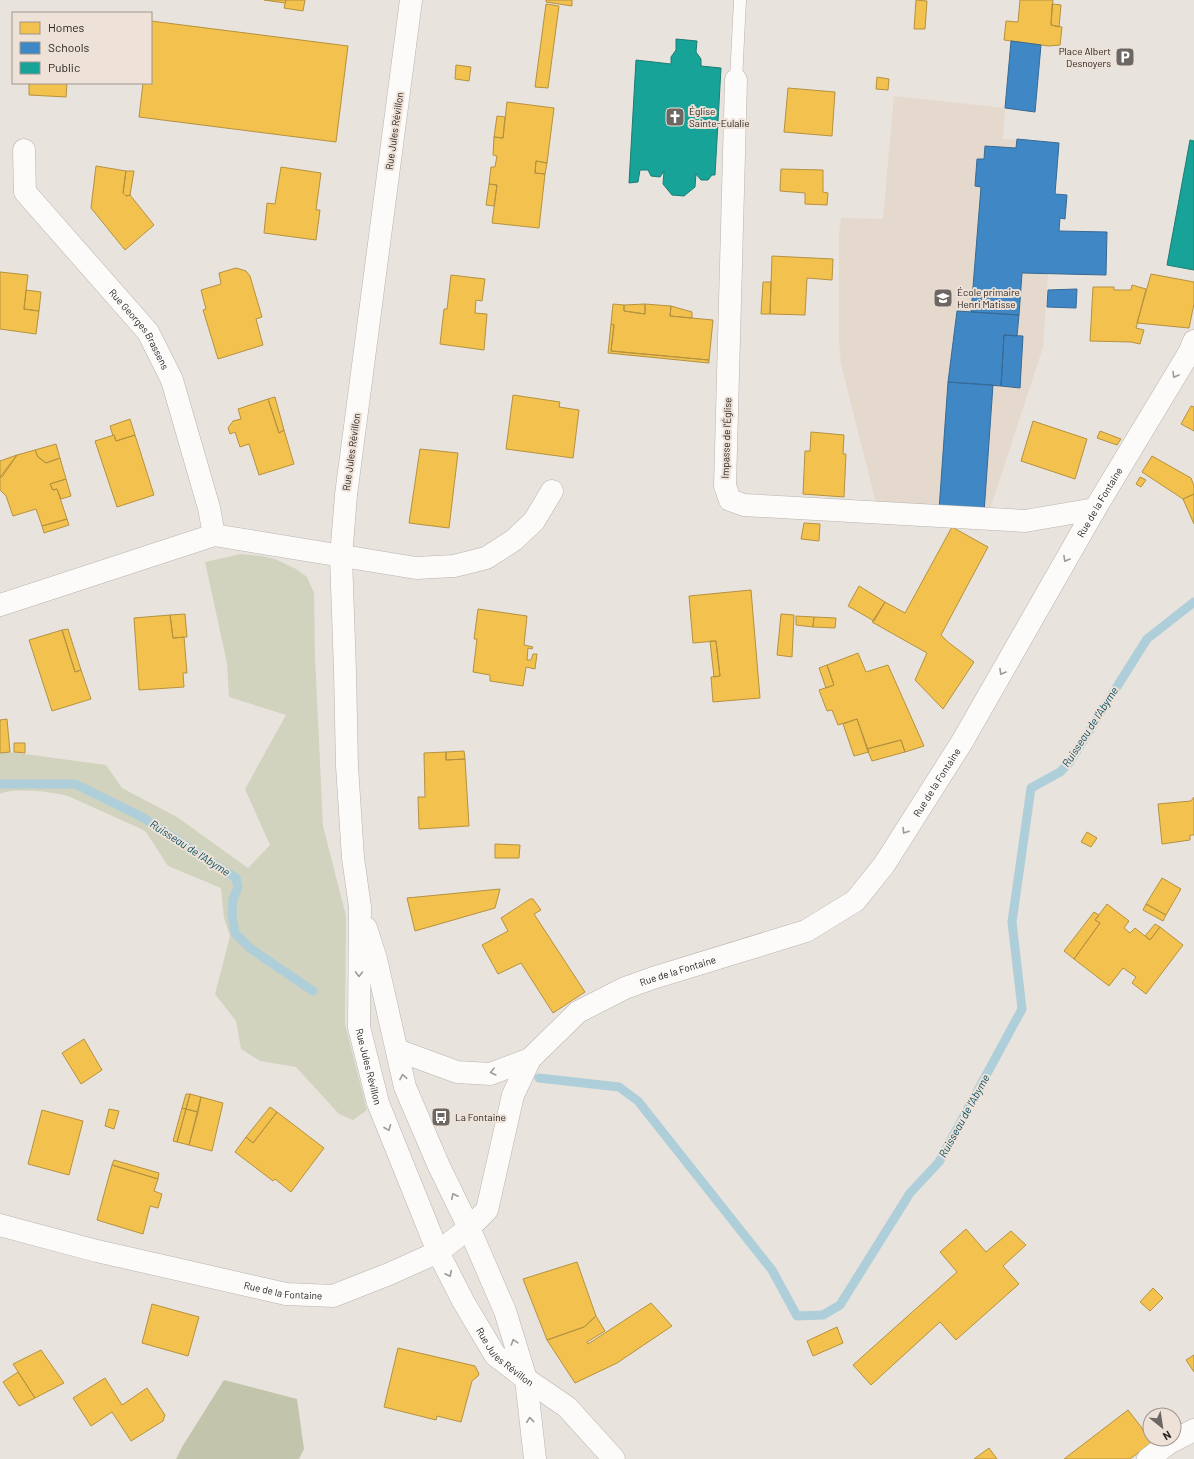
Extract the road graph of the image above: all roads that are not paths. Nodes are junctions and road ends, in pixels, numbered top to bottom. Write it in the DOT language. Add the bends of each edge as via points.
graph roads {
  1 [pos="411,0"];
  2 [pos="740,0"];
  3 [pos="736,80"];
  4 [pos="24,150"];
  5 [pos="1194,341"];
  6 [pos="552,491"];
  7 [pos="1095,510"];
  8 [pos="214,535"];
  9 [pos="341,557"];
  10 [pos="0,606"];
  11 [pos="360,907"];
  12 [pos="397,1050"];
  13 [pos="530,1059"];
  14 [pos="0,1225"];
  15 [pos="469,1228"];
  16 [pos="438,1252"];
  17 [pos="526,1379"];
  18 [pos="1194,1430"];
  19 [pos="535,1459"];
  20 [pos="614,1459"];
  21 [pos="1148,1459"];
  1 -- 9 [label="street, Rue Jules Révillon" via="346,494"];
  2 -- 3 [label="lane"];
  3 -- 7 [label="street, Impasse de l'Église" via="725,486 730,500 744,505 1025,521"];
  4 -- 8 [label="street, Rue Georges Brassens" via="26,192 148,332 172,380 209,508"];
  5 -- 7 [label="street, Rue de la Fontaine, one-way"];
  6 -- 9 [label="street" via="534,520 514,540 486,558 454,566 416,568"];
  7 -- 13 [label="street, Rue de la Fontaine, one-way" via="962,742 884,865 855,901 806,931 625,988 578,1012"];
  8 -- 9 [label="street"];
  8 -- 10 [label="street"];
  9 -- 11 [label="street, Rue Jules Révillon" via="347,766 353,858"];
  11 -- 12 [label="street, Rue Jules Révillon" via="376,959"];
  11 -- 16 [label="street, Rue Jules Révillon, one-way" via="359,1027 378,1102"];
  13 -- 12 [label="street, Rue de la Fontaine, one-way" via="490,1074 457,1072"];
  15 -- 12 [label="street, Rue Jules Révillon, one-way" via="405,1087"];
  13 -- 15 [label="street, Rue de la Fontaine" via="514,1095 487,1210"];
  14 -- 16 [label="street, Rue de la Fontaine" via="97,1251 286,1294 333,1296"];
  15 -- 16 [label="street, Rue de la Fontaine"];
  17 -- 15 [label="street, Rue Jules Révillon, one-way" via="505,1311"];
  16 -- 17 [label="street, Rue Jules Révillon, one-way" via="495,1355"];
  19 -- 17 [label="street, one-way"];
  17 -- 20 [label="street" via="567,1407"];
  18 -- 21 [label="street" via="1169,1443"];
}
